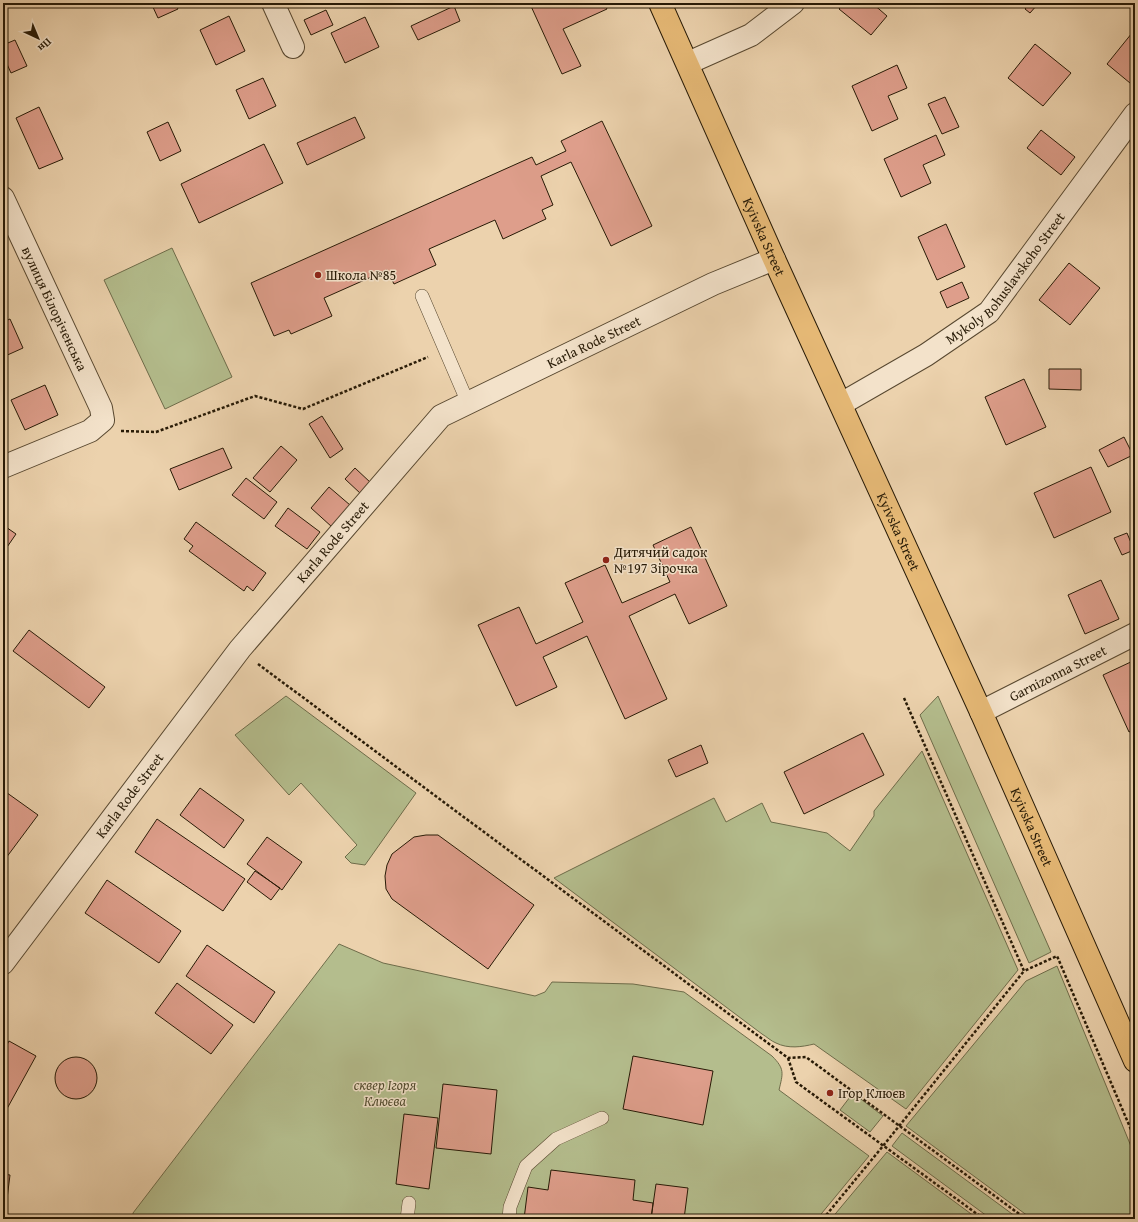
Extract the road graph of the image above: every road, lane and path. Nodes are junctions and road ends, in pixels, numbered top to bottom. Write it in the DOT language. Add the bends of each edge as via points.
graph roads {
  1 [pos="273,3"];
  2 [pos="660,3"];
  3 [pos="793,3"];
  4 [pos="293,47"];
  5 [pos="688,63"];
  6 [pos="1135,114"];
  7 [pos="3,198"];
  8 [pos="774,259"];
  9 [pos="422,296"];
  10 [pos="445,350"];
  11 [pos="468,403"];
  12 [pos="841,404"];
  13 [pos="96,426"];
  14 [pos="3,467"];
  15 [pos="1135,634"];
  16 [pos="240,649"];
  17 [pos="904,698"];
  18 [pos="981,712"];
  19 [pos="3,963"];
  20 [pos="1024,972"];
  21 [pos="788,1058"];
  22 [pos="1135,1061"];
  23 [pos="602,1118"];
  24 [pos="899,1126"];
  25 [pos="1135,1139"];
  26 [pos="883,1146"];
  27 [pos="409,1203"];
  28 [pos="407,1219"];
  29 [pos="509,1219"];
  30 [pos="823,1219"];
  31 [pos="984,1219"];
  32 [pos="1026,1219"];
  1 -- 4 [label="street"];
  2 -- 5 [label="highway, Kyivska Street"];
  3 -- 5 [label="street" via="752,35"];
  5 -- 8 [label="highway, Kyivska Street"];
  6 -- 12 [label="street, Mykoly Bohuslavskoho Street" via="989,312 926,355"];
  7 -- 13 [label="street, вулиця Білоріченська" via="101,408"];
  8 -- 11 [label="street, Karla Rode Street" via="713,284"];
  8 -- 12 [label="highway, Kyivska Street"];
  9 -- 10 [label="lane"];
  10 -- 11 [label="lane"];
  10 -- 13 [label="path" via="303,409 255,396 156,432"];
  11 -- 16 [label="street, Karla Rode Street" via="441,416"];
  12 -- 18 [label="highway, Kyivska Street"];
  13 -- 14 [label="street"];
  15 -- 18 [label="street, Garnizonna Street"];
  16 -- 19 [label="street, Karla Rode Street"];
  16 -- 21 [label="path"];
  17 -- 20 [label="path"];
  18 -- 22 [label="highway, Kyivska Street"];
  20 -- 24 [label="path"];
  20 -- 25 [label="path" via="1057,956"];
  21 -- 24 [label="path" via="806,1057"];
  21 -- 26 [label="path" via="796,1082"];
  23 -- 29 [label="lane" via="556,1139 526,1166 510,1208"];
  24 -- 26 [label="path"];
  24 -- 32 [label="path"];
  26 -- 30 [label="path"];
  26 -- 31 [label="path"];
  27 -- 28 [label="lane"];
}
